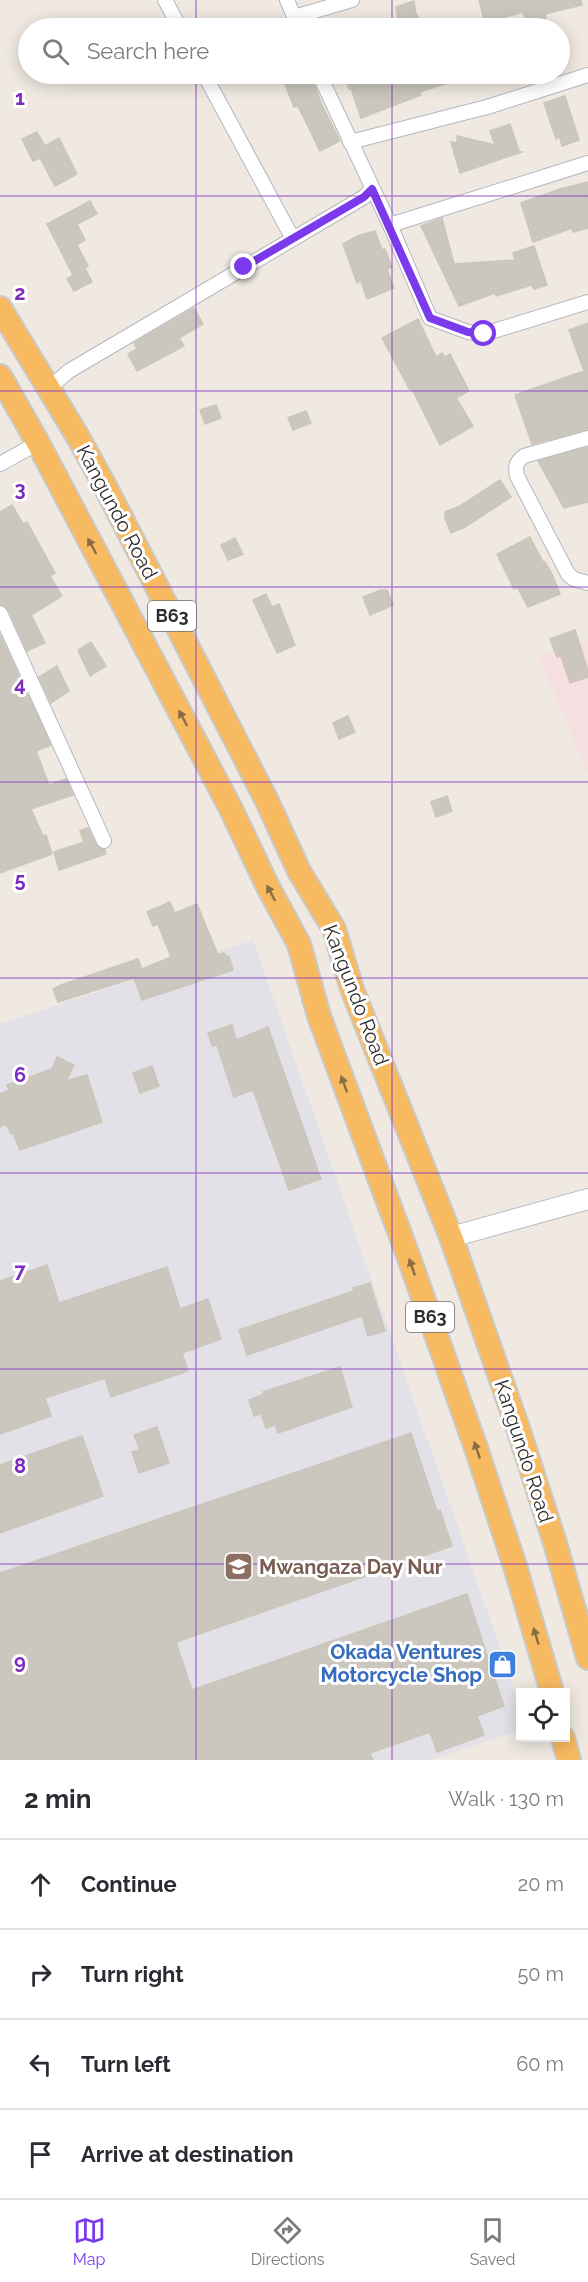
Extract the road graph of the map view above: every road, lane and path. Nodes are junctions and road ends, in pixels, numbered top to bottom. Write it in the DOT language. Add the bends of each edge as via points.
graph roads {
  1 [pos="165,0"];
  2 [pos="288,0"];
  3 [pos="352,0"];
  4 [pos="175,18"];
  5 [pos="295,18"];
  6 [pos="309,18"];
  7 [pos="588,75"];
  8 [pos="570,81"];
  9 [pos="209,84"];
  10 [pos="324,84"];
  11 [pos="560,84"];
  12 [pos="350,142"];
  13 [pos="588,164"];
  14 [pos="372,189"];
  15 [pos="390,225"];
  16 [pos="293,239"];
  17 [pos="588,302"];
  18 [pos="0,309"];
  19 [pos="0,376"];
  20 [pos="49,388"];
  21 [pos="588,438"];
  22 [pos="38,443"];
  23 [pos="0,464"];
  24 [pos="588,583"];
  25 [pos="0,613"];
  26 [pos="104,841"];
  27 [pos="588,1199"];
  28 [pos="451,1237"];
  29 [pos="588,1658"];
  30 [pos="551,1688"];
  31 [pos="564,1742"];
  32 [pos="569,1760"];
  1 -- 4 [label="street"];
  2 -- 5 [label="street"];
  3 -- 6 [label="street"];
  7 -- 8 [label="street"];
  9 -- 16 [label="street"];
  10 -- 12 [label="street"];
  11 -- 12 [label="street"];
  12 -- 14 [label="street"];
  13 -- 15 [label="street"];
  14 -- 15 [label="street"];
  14 -- 16 [label="street"];
  15 -- 17 [label="street" via="430,318 484,334"];
  16 -- 20 [label="street" via="69,372"];
  18 -- 20 [label="highway, Kangundo Road / B63"];
  19 -- 22 [label="highway, Kangundo Road / B63"];
  20 -- 28 [label="highway, Kangundo Road / B63" via="105,486 299,871 334,929 352,989"];
  21 -- 24 [label="street" via="524,456 515,467 568,574"];
  22 -- 23 [label="street"];
  30 -- 22 [label="highway, Kangundo Road / B63, one-way" via="476,1448 319,1016 299,944"];
  25 -- 26 [label="street"];
  27 -- 28 [label="main road"];
  28 -- 29 [label="highway, Kangundo Road / B63" via="519,1431"];
  31 -- 32 [label="highway"];
}
